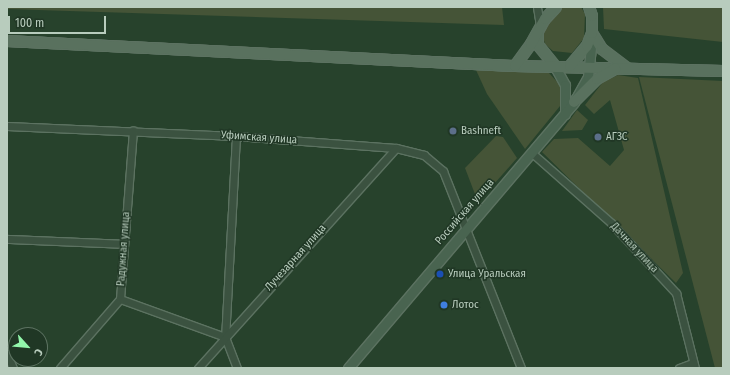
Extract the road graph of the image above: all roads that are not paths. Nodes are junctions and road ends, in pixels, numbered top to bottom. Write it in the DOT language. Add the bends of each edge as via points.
graph roads {
  1 [pos="538,7"];
  2 [pos="556,7"];
  3 [pos="592,10"];
  4 [pos="539,30"];
  5 [pos="592,33"];
  6 [pos="7,41"];
  7 [pos="554,65"];
  8 [pos="515,66"];
  9 [pos="570,66"];
  10 [pos="591,67"];
  11 [pos="627,68"];
  12 [pos="723,71"];
  13 [pos="574,102"];
  14 [pos="565,114"];
  15 [pos="7,126"];
  16 [pos="133,131"];
  17 [pos="236,136"];
  18 [pos="396,148"];
  19 [pos="532,153"];
  20 [pos="466,228"];
  21 [pos="7,239"];
  22 [pos="124,244"];
  23 [pos="120,299"];
  24 [pos="225,337"];
  25 [pos="7,354"];
  26 [pos="694,365"];
  27 [pos="13,368"];
  28 [pos="60,368"];
  29 [pos="198,368"];
  30 [pos="237,368"];
  31 [pos="348,368"];
  32 [pos="521,368"];
  33 [pos="679,368"];
  1 -- 4 [label="street"];
  2 -- 4 [label="main road"];
  3 -- 5 [label="main road"];
  4 -- 7 [label="main road" via="538,45"];
  4 -- 8 [label="main road"];
  5 -- 9 [label="main road" via="587,46"];
  5 -- 10 [label="main road, Российская улица"];
  5 -- 11 [label="main road" via="602,49"];
  6 -- 8 [label="main road"];
  7 -- 8 [label="main road"];
  7 -- 9 [label="main road"];
  7 -- 14 [label="main road" via="565,85"];
  9 -- 10 [label="main road"];
  10 -- 11 [label="main road"];
  10 -- 13 [label="main road, Российская улица"];
  11 -- 12 [label="main road"];
  11 -- 13 [label="main road" via="612,69 597,79"];
  13 -- 14 [label="main road, Российская улица"];
  14 -- 19 [label="main road, Российская улица"];
  15 -- 16 [label="street, Уфимская улица"];
  16 -- 17 [label="street, Уфимская улица"];
  16 -- 22 [label="street, Радужная улица"];
  17 -- 18 [label="street, Уфимская улица"];
  17 -- 24 [label="street"];
  18 -- 20 [label="street, Уфимская улица" via="424,155 443,171"];
  18 -- 24 [label="street, Лучезарная улица"];
  19 -- 20 [label="main road, Российская улица"];
  19 -- 26 [label="street, Дачная улица" via="611,223 676,293"];
  20 -- 31 [label="main road, Российская улица"];
  20 -- 32 [label="street, Уфимская улица"];
  21 -- 22 [label="street"];
  22 -- 23 [label="street, Радужная улица"];
  23 -- 24 [label="street"];
  23 -- 28 [label="street, Радужная улица"];
  24 -- 29 [label="street, Лучезарная улица"];
  24 -- 30 [label="street"];
  25 -- 27 [label="street"];
  26 -- 33 [label="street"];
}
